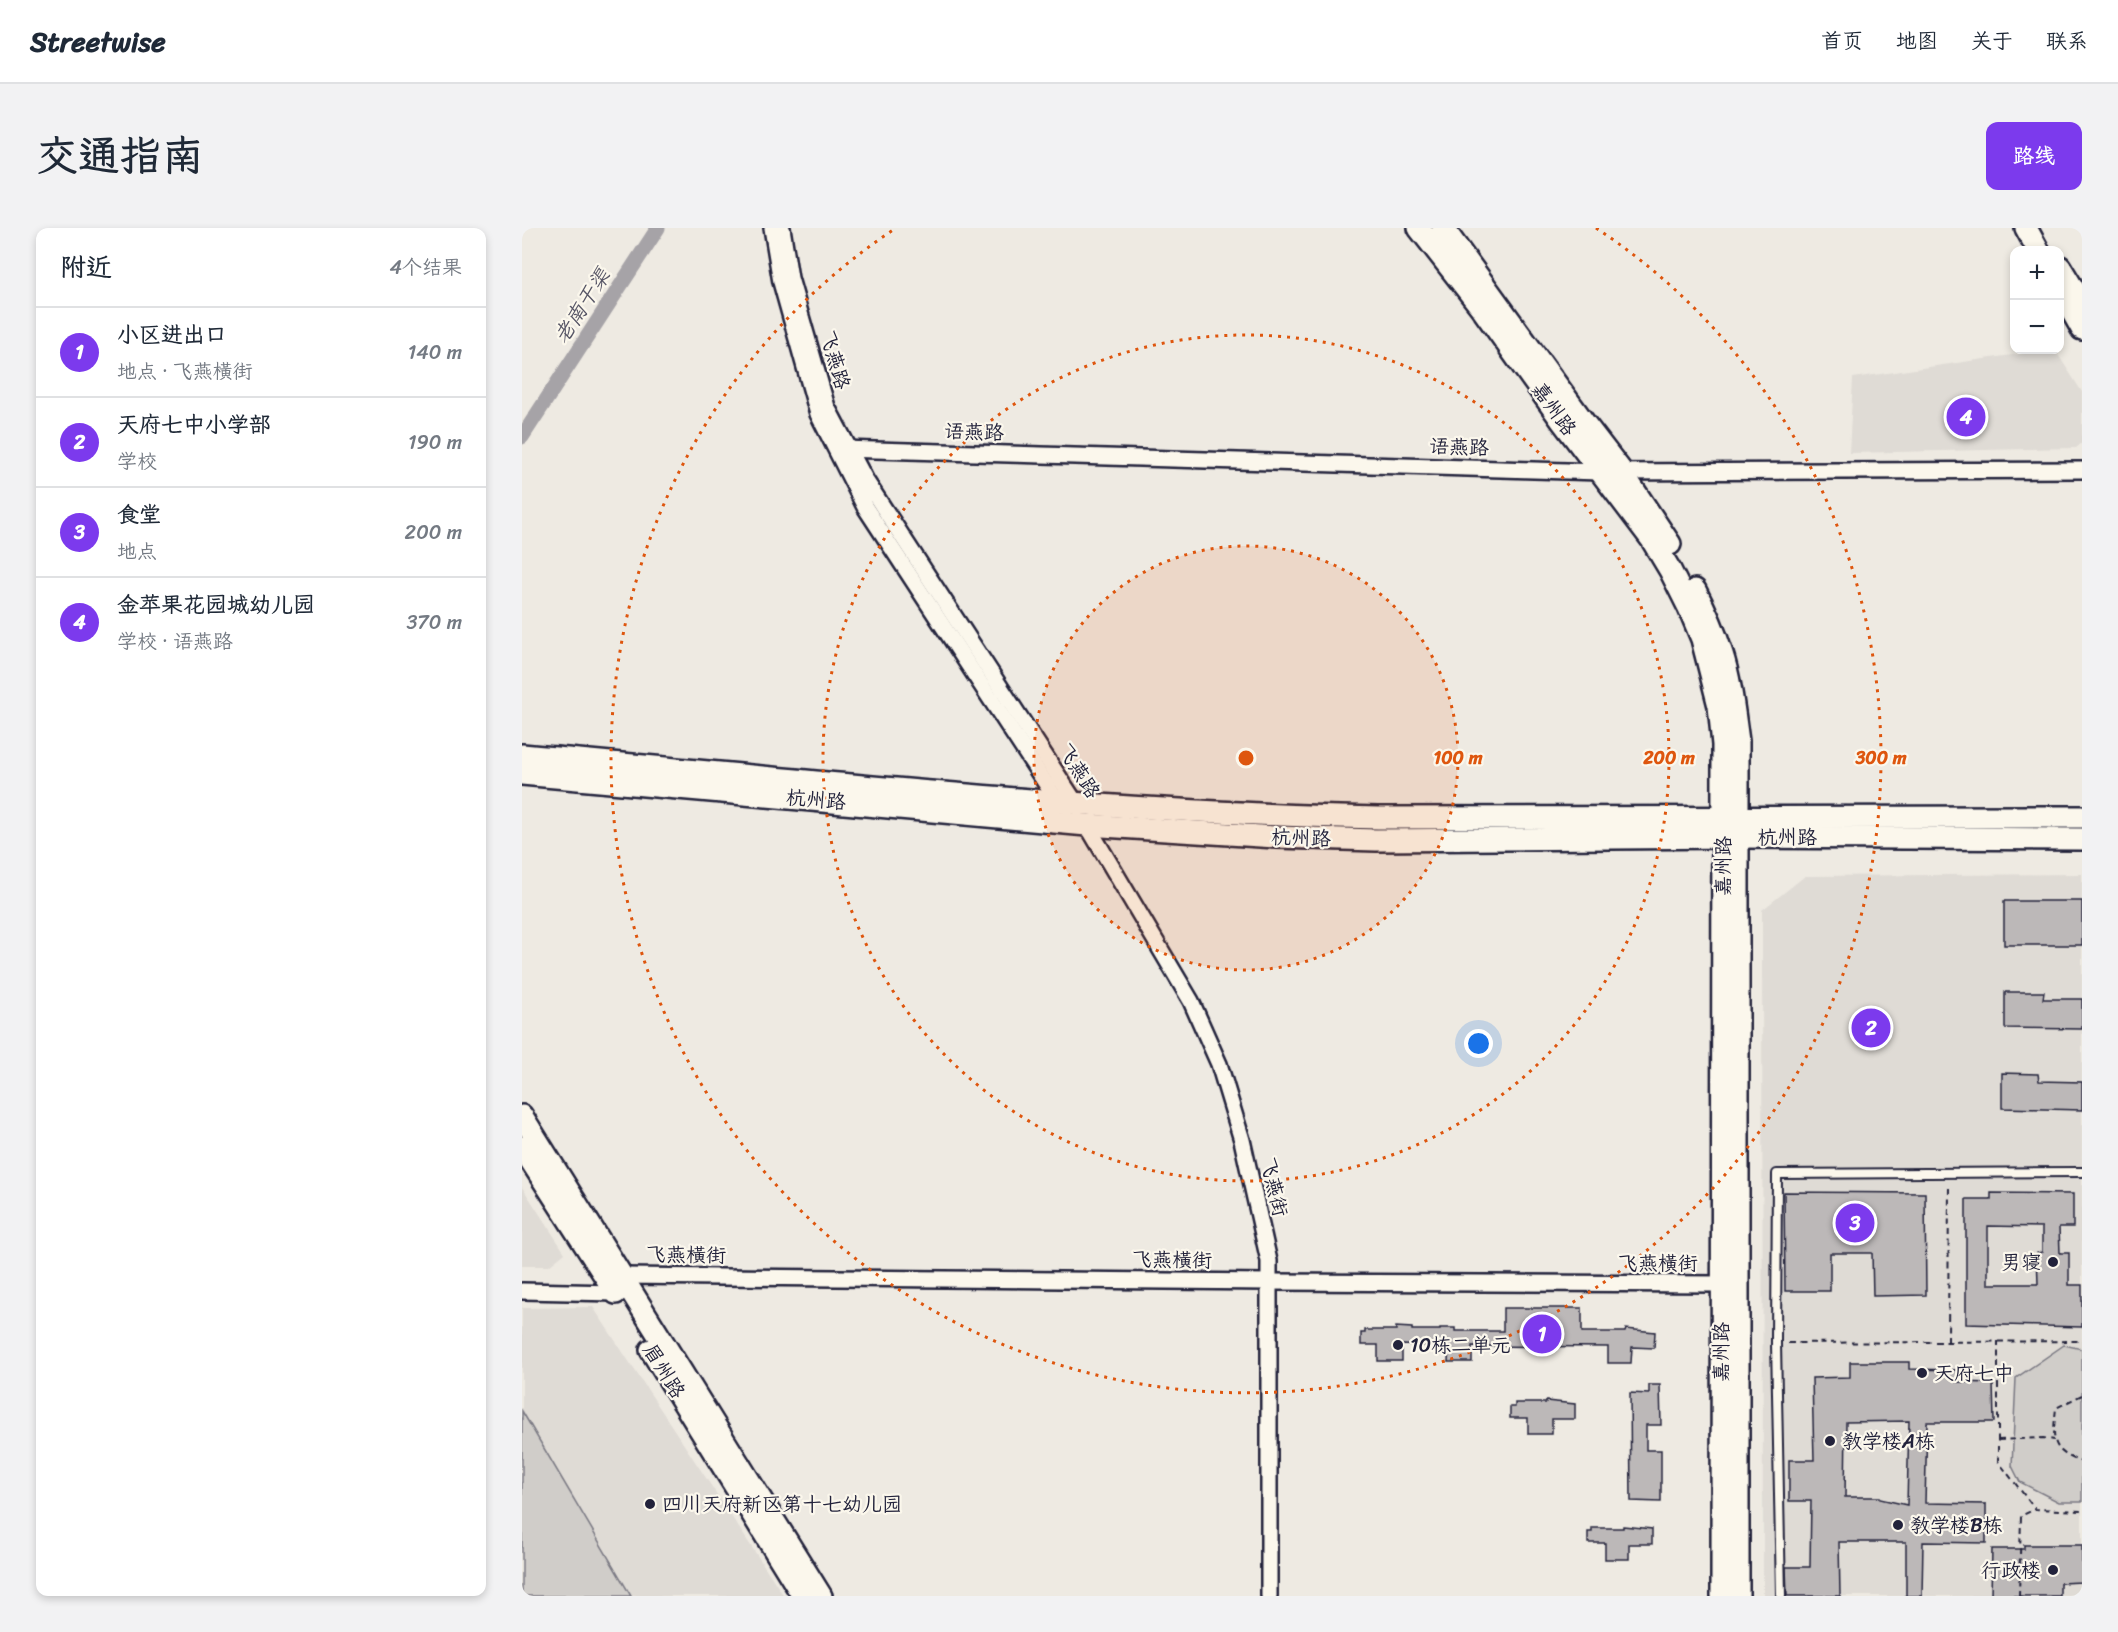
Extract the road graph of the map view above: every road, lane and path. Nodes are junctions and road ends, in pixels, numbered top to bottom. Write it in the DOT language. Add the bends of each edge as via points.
graph roads {
  1 [pos="772,228"];
  2 [pos="782,228"];
  3 [pos="1419,228"];
  4 [pos="1443,228"];
  5 [pos="2026,228"];
  6 [pos="2039,228"];
  7 [pos="2036,246"];
  8 [pos="2048,246"];
  9 [pos="2064,274"];
  10 [pos="2064,297"];
  11 [pos="2082,303"];
  12 [pos="2082,329"];
  13 [pos="842,449"];
  14 [pos="2082,470"];
  15 [pos="1600,472"];
  16 [pos="1622,472"];
  17 [pos="522,755"];
  18 [pos="522,774"];
  19 [pos="1067,803"];
  20 [pos="2082,817"];
  21 [pos="1087,825"];
  22 [pos="1730,827"];
  23 [pos="2082,839"];
  24 [pos="522,1116"];
  25 [pos="522,1147"];
  26 [pos="2082,1172"];
  27 [pos="1949,1173"];
  28 [pos="1269,1282"];
  29 [pos="619,1284"];
  30 [pos="1722,1284"];
  31 [pos="522,1291"];
  32 [pos="1948,1341"];
  33 [pos="1998,1341"];
  34 [pos="2082,1341"];
  35 [pos="1776,1343"];
  36 [pos="2082,1395"];
  37 [pos="1998,1440"];
  38 [pos="2054,1440"];
  39 [pos="2082,1462"];
  40 [pos="2035,1509"];
  41 [pos="2082,1511"];
  42 [pos="803,1596"];
  43 [pos="821,1596"];
  44 [pos="1269,1596"];
  45 [pos="1722,1596"];
  46 [pos="1738,1596"];
  47 [pos="1781,1596"];
  48 [pos="2019,1596"];
  1 -- 13 [label="street, 飞燕路" via="781,282 818,414"];
  2 -- 13 [label="street, 飞燕路" via="790,278"];
  3 -- 15 [label="main road, 嘉州路"];
  4 -- 16 [label="main road"];
  5 -- 7 [label="main road"];
  6 -- 8 [label="main road"];
  9 -- 11 [label="main road"];
  10 -- 12 [label="main road"];
  13 -- 15 [label="street, 语燕路"];
  13 -- 19 [label="street, 飞燕路" via="866,481"];
  14 -- 16 [label="street, 语燕路"];
  15 -- 16 [label="street, 语燕路"];
  15 -- 22 [label="main road, 嘉州路" via="1658,550 1701,639 1719,706"];
  16 -- 22 [label="main road" via="1686,571 1723,656 1738,741"];
  17 -- 19 [label="main road, 杭州路"];
  18 -- 21 [label="main road, 杭州路"];
  19 -- 21 [label="street, 飞燕路"];
  19 -- 22 [label="main road, 杭州路" via="1266,816 1633,818"];
  20 -- 22 [label="main road, 杭州路"];
  21 -- 22 [label="main road, 杭州路" via="1376,840"];
  21 -- 28 [label="street, 飞燕街" via="1191,1001 1219,1064 1244,1151 1269,1261"];
  22 -- 23 [label="main road, 杭州路"];
  22 -- 30 [label="main road, 嘉州路"];
  22 -- 46 [label="main road"];
  24 -- 29 [label="main road"];
  25 -- 29 [label="main road, 眉州路"];
  26 -- 27 [label="lane"];
  27 -- 32 [label="path"];
  27 -- 35 [label="lane" via="1777,1174"];
  28 -- 29 [label="street, 飞燕横街"];
  28 -- 30 [label="street, 飞燕横街"];
  28 -- 44 [label="street, 飞燕街"];
  29 -- 31 [label="street, 飞燕横街"];
  29 -- 42 [label="main road, 眉州路"];
  29 -- 43 [label="main road"];
  30 -- 45 [label="main road, 嘉州路"];
  32 -- 33 [label="path"];
  32 -- 35 [label="path"];
  33 -- 34 [label="path"];
  33 -- 37 [label="path"];
  35 -- 47 [label="lane"];
  36 -- 38 [label="path" via="2056,1408"];
  37 -- 38 [label="path"];
  37 -- 40 [label="path" via="1998,1461"];
  38 -- 39 [label="path" via="2062,1454"];
  40 -- 41 [label="path"];
  40 -- 48 [label="path" via="2021,1516"];
}
